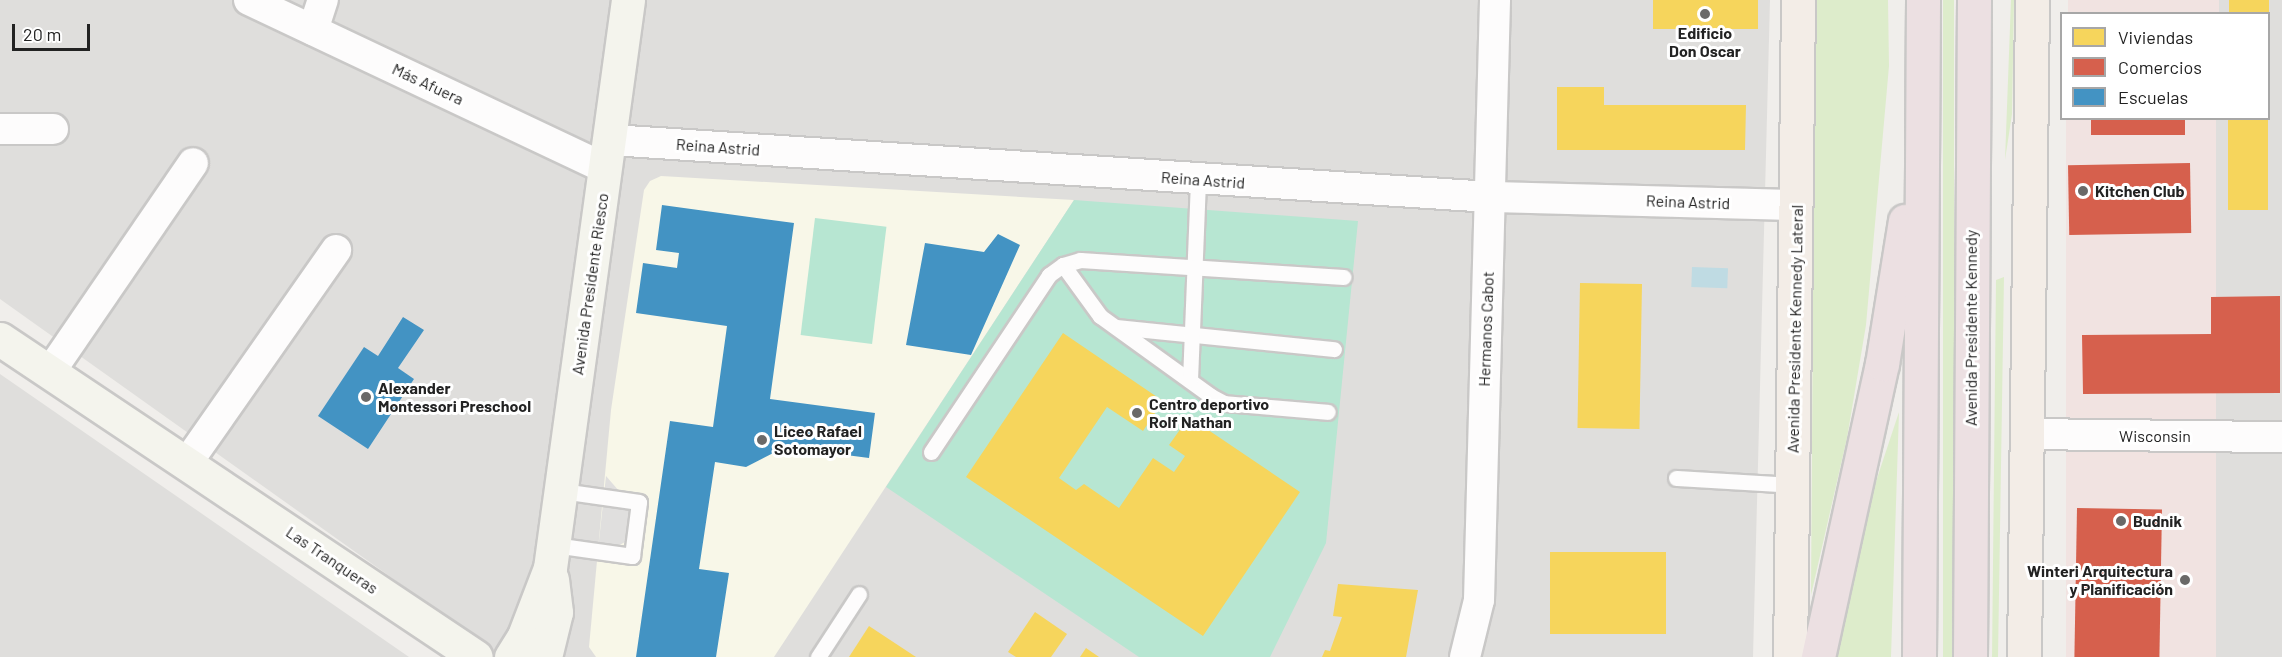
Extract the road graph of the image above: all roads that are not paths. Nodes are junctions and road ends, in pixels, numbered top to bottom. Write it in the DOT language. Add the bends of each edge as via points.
graph roads {
  1 [pos="249,0"];
  2 [pos="323,0"];
  3 [pos="628,0"];
  4 [pos="1495,0"];
  5 [pos="1798,0"];
  6 [pos="1923,0"];
  7 [pos="1974,0"];
  8 [pos="1985,0"];
  9 [pos="2032,0"];
  10 [pos="313,30"];
  11 [pos="1974,67"];
  12 [pos="1922,121"];
  13 [pos="0,129"];
  14 [pos="53,129"];
  15 [pos="609,154"];
  16 [pos="193,163"];
  17 [pos="1198,180"];
  18 [pos="1490,197"];
  19 [pos="1796,205"];
  20 [pos="336,250"];
  21 [pos="1063,265"];
  22 [pos="1195,266"];
  23 [pos="1343,277"];
  24 [pos="1115,327"];
  25 [pos="1192,335"];
  26 [pos="0,339"];
  27 [pos="1334,349"];
  28 [pos="50,372"];
  29 [pos="1190,380"];
  30 [pos="1328,412"];
  31 [pos="2027,434"];
  32 [pos="2282,437"];
  33 [pos="931,452"];
  34 [pos="187,463"];
  35 [pos="1676,478"];
  36 [pos="1792,485"];
  37 [pos="562,491"];
  38 [pos="552,557"];
  39 [pos="859,594"];
  40 [pos="476,657"];
  41 [pos="510,657"];
  42 [pos="545,657"];
  43 [pos="818,657"];
  44 [pos="1465,657"];
  45 [pos="1790,657"];
  46 [pos="1818,657"];
  47 [pos="1919,657"];
  48 [pos="1970,657"];
  49 [pos="2024,657"];
  1 -- 10 [label="street, Más Afuera"];
  2 -- 10 [label="street"];
  3 -- 15 [label="main road, Avenida Presidente Riesco"];
  4 -- 18 [label="street, Hermanos Cabot"];
  5 -- 19 [label="main road, Avenida Presidente Kennedy Lateral"];
  6 -- 12 [label="highway"];
  7 -- 11 [label="highway, Avenida Presidente Kennedy"];
  8 -- 11 [label="highway"];
  9 -- 31 [label="main road"];
  10 -- 15 [label="street, Más Afuera"];
  11 -- 48 [label="highway, Avenida Presidente Kennedy"];
  12 -- 46 [label="highway" via="1882,364"];
  12 -- 47 [label="highway"];
  13 -- 14 [label="street"];
  15 -- 17 [label="street, Reina Astrid"];
  15 -- 37 [label="main road, Avenida Presidente Riesco"];
  16 -- 28 [label="street"];
  17 -- 18 [label="street, Reina Astrid"];
  17 -- 22 [label="lane"];
  18 -- 19 [label="street, Reina Astrid"];
  18 -- 44 [label="street, Hermanos Cabot" via="1479,600"];
  19 -- 36 [label="main road, Avenida Presidente Kennedy Lateral"];
  20 -- 34 [label="street"];
  21 -- 22 [label="lane" via="1080,260"];
  21 -- 24 [label="lane" via="1088,303"];
  21 -- 33 [label="lane" via="1049,274"];
  22 -- 23 [label="lane"];
  22 -- 25 [label="lane"];
  24 -- 25 [label="lane"];
  24 -- 29 [label="lane"];
  25 -- 27 [label="lane"];
  25 -- 29 [label="lane"];
  26 -- 28 [label="main road, Las Tranqueras"];
  28 -- 34 [label="main road, Las Tranqueras"];
  29 -- 30 [label="lane" via="1224,402"];
  31 -- 32 [label="street, Wisconsin"];
  31 -- 49 [label="main road"];
  34 -- 40 [label="main road, Las Tranqueras"];
  35 -- 36 [label="lane"];
  36 -- 45 [label="main road, Avenida Presidente Kennedy Lateral"];
  37 -- 38 [label="main road, Avenida Presidente Riesco"];
  37 -- 38 [label="lane" via="639,502 632,556"];
  38 -- 41 [label="main road, Avenida Presidente Riesco" via="524,636"];
  38 -- 42 [label="main road, Avenida Presidente Riesco" via="556,612"];
  39 -- 43 [label="lane"];
}
